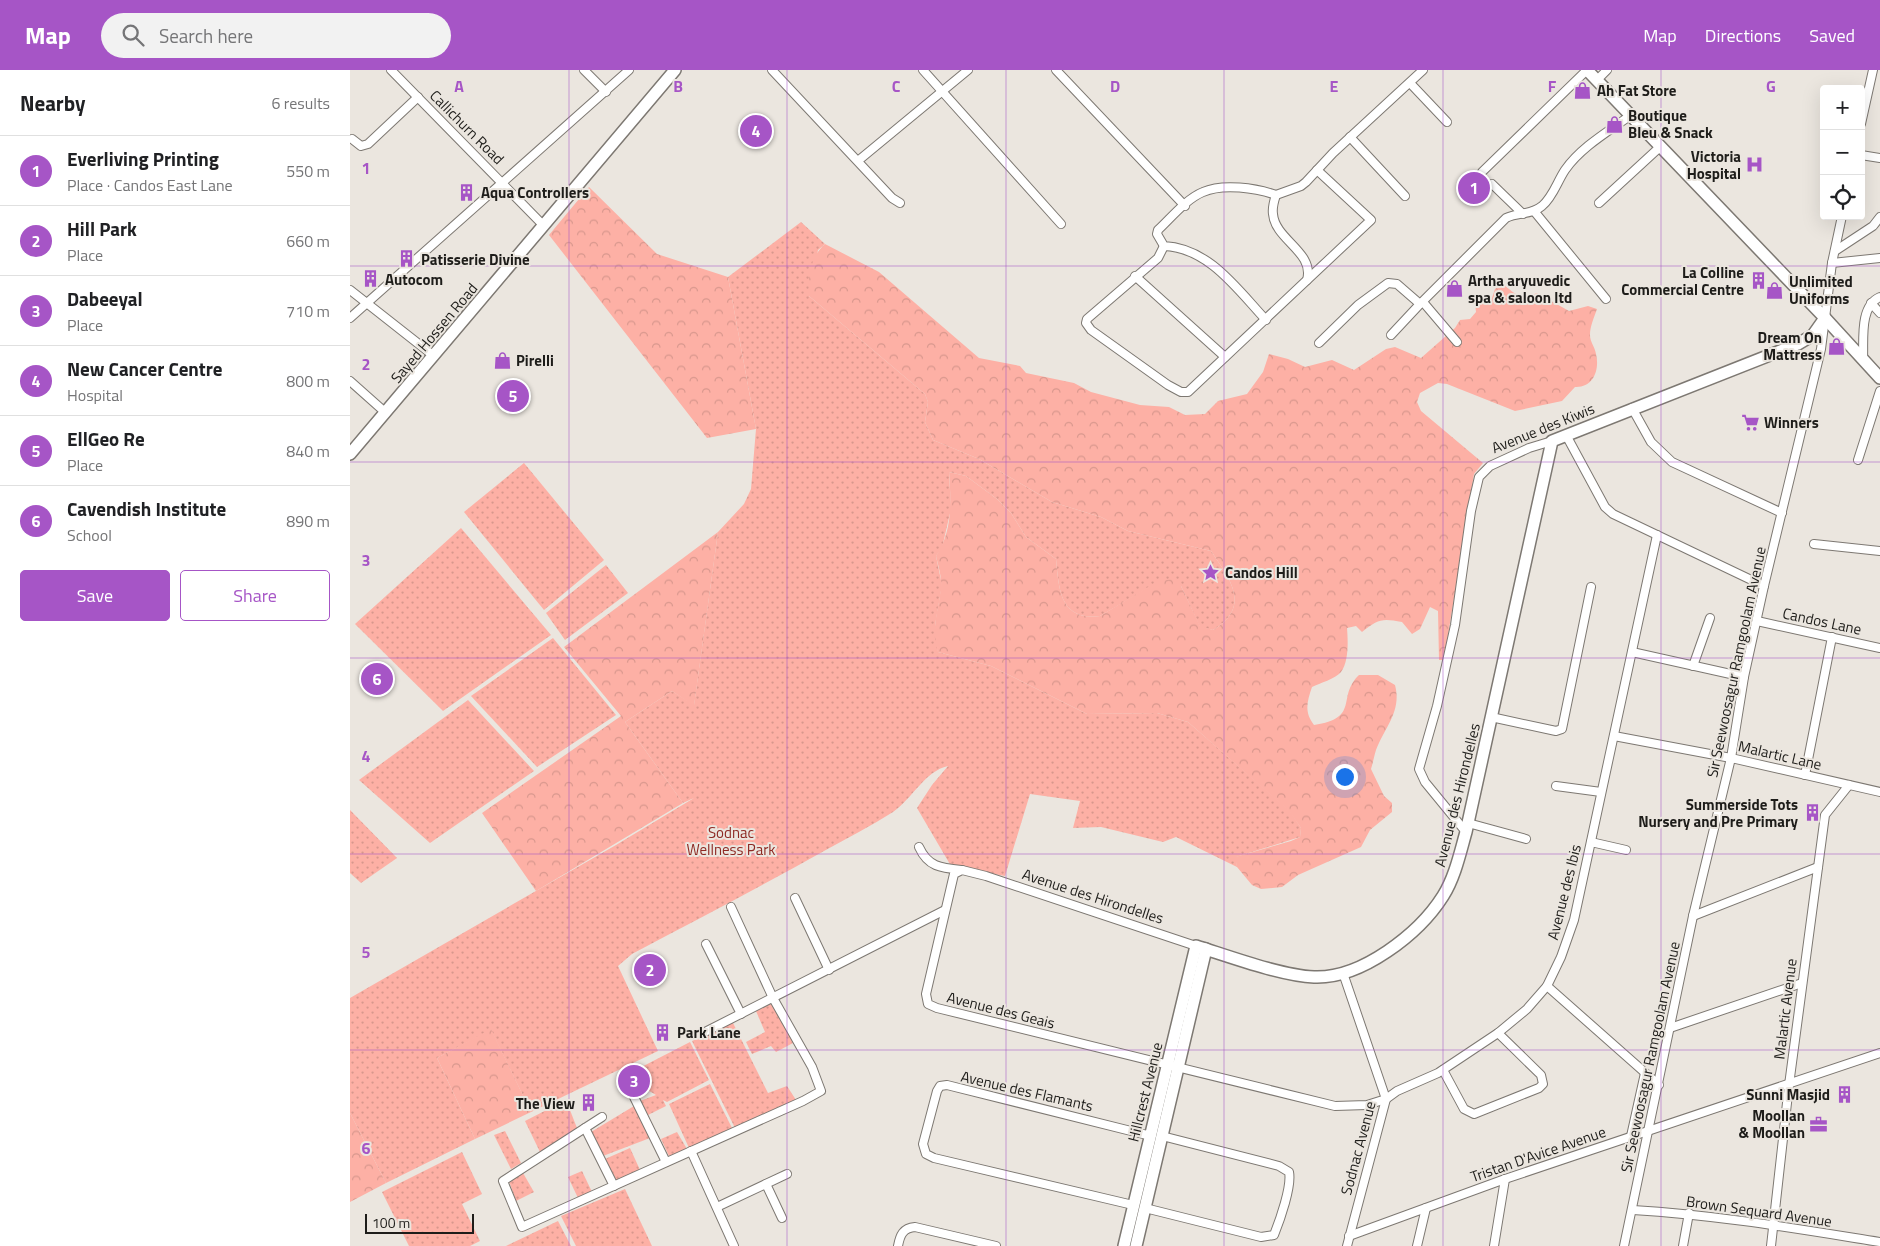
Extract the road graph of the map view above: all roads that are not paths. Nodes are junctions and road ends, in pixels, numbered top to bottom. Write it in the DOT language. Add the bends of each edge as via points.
graph roads {
  1 [pos="391,70"];
  2 [pos="584,70"];
  3 [pos="629,70"];
  4 [pos="675,70"];
  5 [pos="772,70"];
  6 [pos="923,70"];
  7 [pos="968,70"];
  8 [pos="1056,70"];
  9 [pos="1424,70"];
  10 [pos="1587,70"];
  11 [pos="1607,70"];
  12 [pos="1875,73"];
  13 [pos="1597,80"];
  14 [pos="1410,82"];
  15 [pos="606,92"];
  16 [pos="944,92"];
  17 [pos="418,97"];
  18 [pos="1865,109"];
  19 [pos="1631,115"];
  20 [pos="1447,122"];
  21 [pos="1350,137"];
  22 [pos="352,139"];
  23 [pos="1661,146"];
  24 [pos="1865,155"];
  25 [pos="1880,158"];
  26 [pos="858,160"];
  27 [pos="1317,170"];
  28 [pos="1482,172"];
  29 [pos="502,182"];
  30 [pos="1492,184"];
  31 [pos="1276,195"];
  32 [pos="1405,196"];
  33 [pos="900,203"];
  34 [pos="1600,203"];
  35 [pos="1185,206"];
  36 [pos="1534,211"];
  37 [pos="1523,214"];
  38 [pos="1880,217"];
  39 [pos="1841,220"];
  40 [pos="1061,224"];
  41 [pos="544,226"];
  42 [pos="1164,246"];
  43 [pos="1835,251"];
  44 [pos="1880,258"];
  45 [pos="1832,263"];
  46 [pos="1135,276"];
  47 [pos="1307,280"];
  48 [pos="350,290"];
  49 [pos="1880,297"];
  50 [pos="1606,300"];
  51 [pos="368,303"];
  52 [pos="1421,303"];
  53 [pos="1871,303"];
  54 [pos="1880,313"];
  55 [pos="350,318"];
  56 [pos="1825,318"];
  57 [pos="1266,320"];
  58 [pos="1391,335"];
  59 [pos="1457,342"];
  60 [pos="1319,343"];
  61 [pos="434,356"];
  62 [pos="1225,357"];
  63 [pos="1863,360"];
  64 [pos="1880,378"];
  65 [pos="350,381"];
  66 [pos="1880,391"];
  67 [pos="1632,408"];
  68 [pos="386,413"];
  69 [pos="1566,436"];
  70 [pos="1552,441"];
  71 [pos="350,454"];
  72 [pos="1858,460"];
  73 [pos="1782,513"];
  74 [pos="1657,535"];
  75 [pos="1814,544"];
  76 [pos="1880,551"];
  77 [pos="1764,586"];
  78 [pos="1591,587"];
  79 [pos="1710,618"];
  80 [pos="1757,621"];
  81 [pos="1832,637"];
  82 [pos="1880,648"];
  83 [pos="1632,652"];
  84 [pos="1693,666"];
  85 [pos="1744,677"];
  86 [pos="1492,717"];
  87 [pos="1614,736"];
  88 [pos="1731,758"];
  89 [pos="1805,775"];
  90 [pos="1849,785"];
  91 [pos="1556,786"];
  92 [pos="1601,792"];
  93 [pos="1880,792"];
  94 [pos="1467,827"];
  95 [pos="1526,839"];
  96 [pos="1591,842"];
  97 [pos="919,847"];
  98 [pos="1626,850"];
  99 [pos="1818,867"];
  100 [pos="962,870"];
  101 [pos="795,898"];
  102 [pos="731,908"];
  103 [pos="945,910"];
  104 [pos="1693,916"];
  105 [pos="706,944"];
  106 [pos="1201,947"];
  107 [pos="829,970"];
  108 [pos="1343,973"];
  109 [pos="1802,983"];
  110 [pos="1547,986"];
  111 [pos="773,998"];
  112 [pos="741,1014"];
  113 [pos="1670,1028"];
  114 [pos="705,1032"];
  115 [pos="1498,1033"];
  116 [pos="1880,1053"];
  117 [pos="1173,1066"];
  118 [pos="1443,1070"];
  119 [pos="1645,1073"];
  120 [pos="1658,1085"];
  121 [pos="1789,1085"];
  122 [pos="634,1097"];
  123 [pos="1386,1099"];
  124 [pos="602,1117"];
  125 [pos="585,1128"];
  126 [pos="1647,1131"];
  127 [pos="1156,1136"];
  128 [pos="1631,1136"];
  129 [pos="691,1151"];
  130 [pos="666,1162"];
  131 [pos="787,1174"];
  132 [pos="1505,1179"];
  133 [pos="766,1184"];
  134 [pos="614,1186"];
  135 [pos="1133,1205"];
  136 [pos="717,1207"];
  137 [pos="1145,1208"];
  138 [pos="1426,1208"];
  139 [pos="1633,1210"];
  140 [pos="1688,1213"];
  141 [pos="782,1218"];
  142 [pos="1772,1224"];
  143 [pos="1349,1236"];
  144 [pos="1880,1242"];
  145 [pos="734,1246"];
  146 [pos="898,1246"];
  147 [pos="996,1246"];
  148 [pos="1124,1246"];
  149 [pos="1136,1246"];
  150 [pos="1347,1246"];
  151 [pos="1417,1246"];
  152 [pos="1494,1246"];
  153 [pos="1624,1246"];
  154 [pos="1683,1246"];
  155 [pos="1771,1246"];
  1 -- 17 [label="street, Callichurn Road"];
  2 -- 15 [label="street"];
  3 -- 15 [label="street"];
  4 -- 41 [label="main road, Sayed Hossen Road"];
  5 -- 26 [label="street"];
  6 -- 16 [label="street"];
  7 -- 16 [label="street"];
  8 -- 35 [label="street"];
  9 -- 14 [label="street"];
  10 -- 13 [label="main road"];
  10 -- 28 [label="street"];
  11 -- 13 [label="street"];
  12 -- 18 [label="street"];
  13 -- 19 [label="main road"];
  14 -- 20 [label="street"];
  14 -- 21 [label="street"];
  15 -- 29 [label="street"];
  16 -- 26 [label="street"];
  16 -- 40 [label="street"];
  17 -- 22 [label="street" via="368,144 361,146"];
  17 -- 29 [label="street, Callichurn Road"];
  19 -- 23 [label="main road"];
  19 -- 36 [label="street" via="1581,153 1565,170 1548,200"];
  21 -- 27 [label="street"];
  21 -- 32 [label="street"];
  23 -- 34 [label="street"];
  23 -- 56 [label="main road"];
  24 -- 25 [label="street"];
  26 -- 33 [label="street"];
  27 -- 31 [label="street" via="1301,186"];
  27 -- 47 [label="street" via="1371,220"];
  29 -- 41 [label="street, Callichurn Road"];
  29 -- 51 [label="street"];
  30 -- 37 [label="street"];
  31 -- 35 [label="street" via="1264,191 1213,189 1203,192"];
  31 -- 47 [label="street" via="1272,212 1274,221 1306,262"];
  35 -- 42 [label="street" via="1158,230 1157,237"];
  36 -- 37 [label="street"];
  36 -- 50 [label="street"];
  37 -- 52 [label="street" via="1510,216 1494,228"];
  38 -- 43 [label="street" via="1873,226"];
  39 -- 43 [label="street, Sir Seewoosagur Ramgoolam Avenue"];
  41 -- 61 [label="main road, Sayed Hossen Road"];
  42 -- 46 [label="street" via="1158,258"];
  42 -- 57 [label="street" via="1180,246 1198,254"];
  43 -- 45 [label="street, Sir Seewoosagur Ramgoolam Avenue"];
  44 -- 45 [label="street"];
  45 -- 56 [label="street, Sir Seewoosagur Ramgoolam Avenue"];
  46 -- 62 [label="street"];
  46 -- 62 [label="street" via="1087,319 1087,327 1182,392 1195,387"];
  47 -- 57 [label="street"];
  48 -- 51 [label="street"];
  49 -- 53 [label="street"];
  51 -- 55 [label="street"];
  51 -- 61 [label="street"];
  52 -- 58 [label="street"];
  52 -- 59 [label="street"];
  52 -- 60 [label="street" via="1397,284 1388,283 1358,305"];
  53 -- 54 [label="street"];
  53 -- 63 [label="street" via="1866,313"];
  56 -- 63 [label="main road"];
  56 -- 67 [label="main road, Avenue des Kiwis" via="1813,335 1798,344"];
  56 -- 73 [label="street, Sir Seewoosagur Ramgoolam Avenue"];
  57 -- 62 [label="street"];
  61 -- 68 [label="main road, Sayed Hossen Road"];
  63 -- 64 [label="main road"];
  65 -- 68 [label="street"];
  66 -- 72 [label="street"];
  67 -- 69 [label="main road, Avenue des Kiwis"];
  67 -- 73 [label="street" via="1651,442 1672,462"];
  68 -- 71 [label="main road, Sayed Hossen Road"];
  69 -- 70 [label="main road, Avenue des Kiwis"];
  69 -- 74 [label="street" via="1605,507 1621,519"];
  70 -- 86 [label="main road, Avenue des Hirondelles"];
  70 -- 94 [label="street, Avenue des Kiwis" via="1529,448 1485,470 1479,477 1471,511 1455,625 1419,769 1425,782"];
  73 -- 77 [label="street, Sir Seewoosagur Ramgoolam Avenue"];
  74 -- 77 [label="street"];
  74 -- 83 [label="street, Avenue des Ibis"];
  75 -- 76 [label="street"];
  77 -- 80 [label="street, Sir Seewoosagur Ramgoolam Avenue"];
  78 -- 86 [label="street" via="1562,729 1556,731"];
  79 -- 84 [label="street"];
  80 -- 81 [label="street, Candos Lane"];
  80 -- 85 [label="street, Sir Seewoosagur Ramgoolam Avenue"];
  81 -- 82 [label="street, Candos Lane"];
  81 -- 89 [label="street"];
  83 -- 84 [label="street"];
  83 -- 87 [label="street, Avenue des Ibis"];
  84 -- 85 [label="street"];
  85 -- 88 [label="street, Sir Seewoosagur Ramgoolam Avenue"];
  86 -- 94 [label="main road, Avenue des Hirondelles"];
  87 -- 88 [label="street, Malartic Lane"];
  87 -- 92 [label="street, Avenue des Ibis"];
  88 -- 89 [label="street, Malartic Lane"];
  88 -- 104 [label="street, Sir Seewoosagur Ramgoolam Avenue"];
  89 -- 90 [label="street, Malartic Lane"];
  90 -- 93 [label="street, Malartic Lane"];
  90 -- 99 [label="street, Malartic Avenue" via="1824,814"];
  91 -- 92 [label="street"];
  92 -- 96 [label="street, Avenue des Ibis"];
  94 -- 95 [label="street"];
  94 -- 108 [label="main road, Avenue des Hirondelles" via="1454,874 1430,912 1390,949"];
  96 -- 98 [label="street"];
  96 -- 110 [label="street, Avenue des Ibis" via="1574,920"];
  97 -- 100 [label="street, Avenue des Hirondelles" via="935,867"];
  99 -- 104 [label="street"];
  99 -- 109 [label="street, Malartic Avenue"];
  100 -- 103 [label="street, Avenue des Geais" via="954,874"];
  100 -- 106 [label="street, Avenue des Hirondelles"];
  101 -- 107 [label="street"];
  102 -- 111 [label="street"];
  103 -- 107 [label="street"];
  103 -- 117 [label="street, Avenue des Geais" via="926,994 928,1004"];
  104 -- 113 [label="street, Sir Seewoosagur Ramgoolam Avenue"];
  105 -- 112 [label="street"];
  106 -- 108 [label="main road, Avenue des Hirondelles" via="1297,975 1316,977"];
  106 -- 117 [label="main road, Hillcrest Avenue"];
  107 -- 111 [label="street"];
  108 -- 123 [label="street, Sodnac Avenue"];
  109 -- 113 [label="street"];
  109 -- 121 [label="street, Malartic Avenue"];
  110 -- 115 [label="street, Avenue des Ibis" via="1527,1009"];
  110 -- 119 [label="street"];
  111 -- 112 [label="street"];
  111 -- 129 [label="street" via="812,1067 821,1090 804,1101"];
  112 -- 114 [label="street"];
  113 -- 120 [label="street, Sir Seewoosagur Ramgoolam Avenue"];
  115 -- 118 [label="street, Avenue des Ibis"];
  115 -- 118 [label="street" via="1541,1074 1543,1084 1539,1088 1474,1114 1464,1109"];
  116 -- 121 [label="street, Tristan D'Avice Avenue"];
  117 -- 123 [label="street, Avenue des Ibis" via="1335,1106 1361,1106"];
  117 -- 127 [label="main road, Hillcrest Avenue"];
  118 -- 123 [label="street, Avenue des Ibis"];
  119 -- 120 [label="street"];
  119 -- 128 [label="street"];
  120 -- 126 [label="street, Sir Seewoosagur Ramgoolam Avenue"];
  121 -- 126 [label="street, Tristan D'Avice Avenue"];
  121 -- 142 [label="street, Malartic Avenue"];
  122 -- 130 [label="street"];
  123 -- 143 [label="street, Sodnac Avenue"];
  124 -- 125 [label="street"];
  125 -- 134 [label="street"];
  125 -- 134 [label="street" via="503,1181 522,1227"];
  126 -- 128 [label="street, Tristan D'Avice Avenue"];
  126 -- 139 [label="street, Sir Seewoosagur Ramgoolam Avenue"];
  127 -- 135 [label="main road, Hillcrest Avenue"];
  127 -- 135 [label="street, Avenue des Flamants" via="947,1086 940,1086 937,1091 923,1144 926,1154"];
  127 -- 137 [label="main road, Hillcrest Avenue"];
  127 -- 137 [label="street" via="1279,1166 1288,1172 1290,1180 1274,1235 1261,1236"];
  128 -- 132 [label="street, Tristan D'Avice Avenue"];
  129 -- 130 [label="street"];
  129 -- 136 [label="street"];
  130 -- 134 [label="street"];
  131 -- 133 [label="street"];
  132 -- 138 [label="street, Tristan D'Avice Avenue"];
  132 -- 152 [label="street"];
  133 -- 136 [label="street"];
  133 -- 141 [label="street"];
  135 -- 148 [label="main road, Hillcrest Avenue"];
  136 -- 145 [label="street"];
  137 -- 149 [label="main road, Hillcrest Avenue"];
  138 -- 143 [label="street, Tristan D'Avice Avenue"];
  138 -- 151 [label="street"];
  139 -- 140 [label="street, Brown Sequard Avenue"];
  139 -- 153 [label="street, Sir Seewoosagur Ramgoolam Avenue"];
  140 -- 142 [label="street, Brown Sequard Avenue"];
  140 -- 154 [label="street"];
  142 -- 144 [label="street, Brown Sequard Avenue"];
  142 -- 155 [label="street, Malartic Avenue"];
  143 -- 150 [label="street, Sodnac Avenue"];
  146 -- 147 [label="street" via="903,1232 915,1227"];
}
